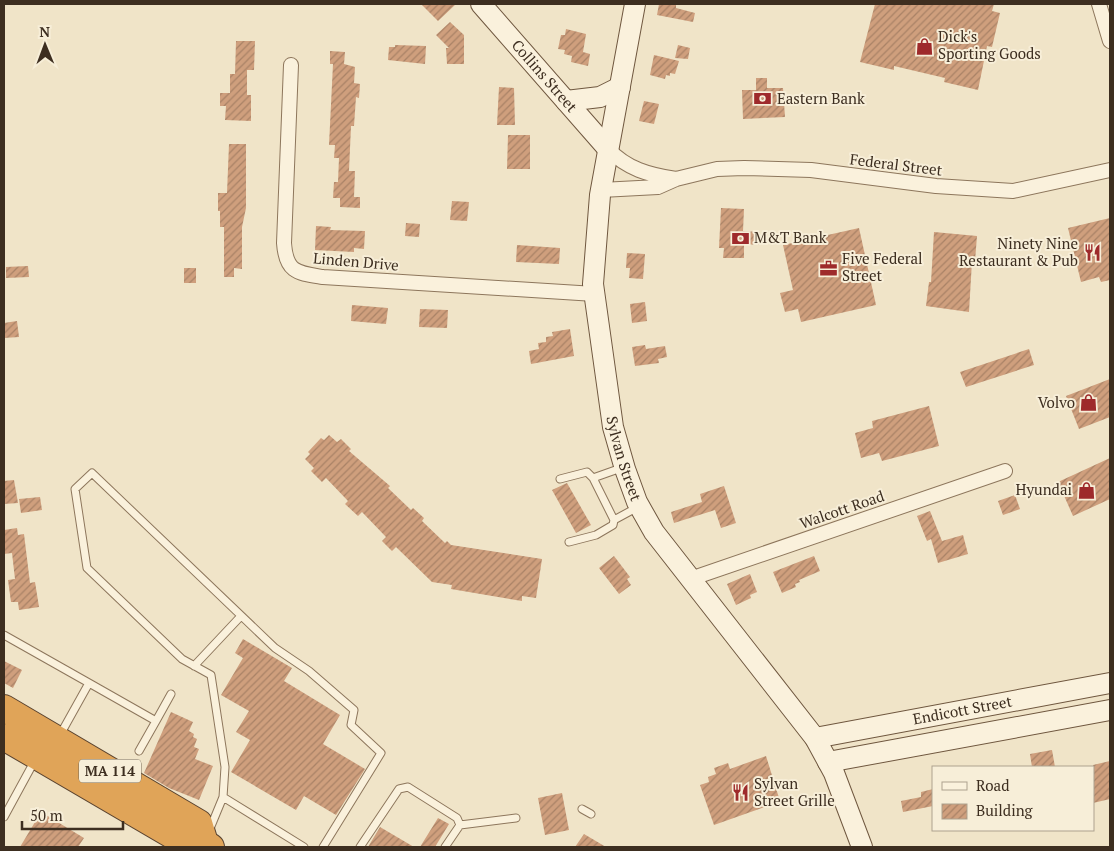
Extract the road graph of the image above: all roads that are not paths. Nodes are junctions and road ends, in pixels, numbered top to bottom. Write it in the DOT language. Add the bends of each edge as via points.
graph roads {
  1 [pos="480,4"];
  2 [pos="635,4"];
  3 [pos="1100,4"];
  4 [pos="1110,42"];
  5 [pos="291,65"];
  6 [pos="620,86"];
  7 [pos="566,101"];
  8 [pos="608,149"];
  9 [pos="1110,170"];
  10 [pos="676,179"];
  11 [pos="601,190"];
  12 [pos="595,294"];
  13 [pos="624,467"];
  14 [pos="1005,470"];
  15 [pos="593,478"];
  16 [pos="560,479"];
  17 [pos="639,506"];
  18 [pos="614,520"];
  19 [pos="569,542"];
  20 [pos="690,580"];
  21 [pos="241,616"];
  22 [pos="4,635"];
  23 [pos="194,666"];
  24 [pos="89,683"];
  25 [pos="1110,683"];
  26 [pos="171,694"];
  27 [pos="4,708"];
  28 [pos="962,710"];
  29 [pos="1110,710"];
  30 [pos="156,721"];
  31 [pos="967,736"];
  32 [pos="4,737"];
  33 [pos="815,738"];
  34 [pos="58,739"];
  35 [pos="139,752"];
  36 [pos="859,756"];
  37 [pos="37,757"];
  38 [pos="828,762"];
  39 [pos="223,797"];
  40 [pos="844,800"];
  41 [pos="582,808"];
  42 [pos="591,814"];
  43 [pos="4,817"];
  44 [pos="516,818"];
  45 [pos="460,825"];
  46 [pos="208,845"];
  47 [pos="304,847"];
  48 [pos="324,847"];
  49 [pos="360,847"];
  50 [pos="445,847"];
  51 [pos="862,847"];
  1 -- 7 [label="main road, Collins Street"];
  2 -- 6 [label="main road, Sylvan Street"];
  3 -- 4 [label="street"];
  5 -- 12 [label="street, Linden Drive" via="284,243 285,256 298,273"];
  6 -- 7 [label="main road" via="600,96"];
  6 -- 8 [label="main road, Sylvan Street"];
  7 -- 8 [label="main road, Collins Street"];
  8 -- 10 [label="street, Federal Street" via="620,162 635,170"];
  8 -- 11 [label="main road, Sylvan Street"];
  9 -- 10 [label="street, Federal Street" via="1013,191 772,168 718,169"];
  10 -- 11 [label="street, Federal Street" via="658,187"];
  11 -- 12 [label="main road, Sylvan Street" via="596,228"];
  12 -- 13 [label="main road, Sylvan Street" via="614,427"];
  13 -- 15 [label="lane"];
  13 -- 17 [label="main road, Sylvan Street"];
  14 -- 20 [label="street, Walcott Road"];
  15 -- 16 [label="lane" via="587,472"];
  15 -- 18 [label="lane"];
  17 -- 18 [label="lane"];
  17 -- 20 [label="main road, Sylvan Street"];
  18 -- 19 [label="lane" via="613,525 596,535"];
  20 -- 33 [label="main road, Sylvan Street"];
  21 -- 23 [label="lane"];
  21 -- 23 [label="lane" via="92,473 75,489 87,568 182,659"];
  21 -- 48 [label="lane" via="275,648 309,671 354,710 351,725 381,753"];
  22 -- 24 [label="lane"];
  23 -- 39 [label="lane" via="210,675 225,767"];
  24 -- 30 [label="lane"];
  24 -- 34 [label="lane"];
  25 -- 28 [label="main road, Endicott Street"];
  26 -- 30 [label="lane"];
  27 -- 34 [label="highway, MA 114"];
  28 -- 31 [label="main road"];
  28 -- 33 [label="main road, Endicott Street"];
  29 -- 31 [label="main road, Endicott Street"];
  30 -- 35 [label="lane"];
  31 -- 36 [label="main road, Endicott Street"];
  32 -- 37 [label="highway, MA 114"];
  33 -- 38 [label="main road, Sylvan Street"];
  34 -- 46 [label="highway, MA 114" via="198,823"];
  36 -- 38 [label="main road, Endicott Street"];
  36 -- 40 [label="main road"];
  37 -- 43 [label="lane"];
  37 -- 46 [label="highway, MA 114" via="182,841"];
  38 -- 40 [label="main road, Sylvan Street"];
  39 -- 46 [label="lane"];
  39 -- 47 [label="lane"];
  40 -- 51 [label="main road, Sylvan Street"];
  41 -- 42 [label="lane"];
  44 -- 45 [label="lane"];
  45 -- 49 [label="lane" via="457,818 408,787 399,789"];
  45 -- 50 [label="lane"];
}
